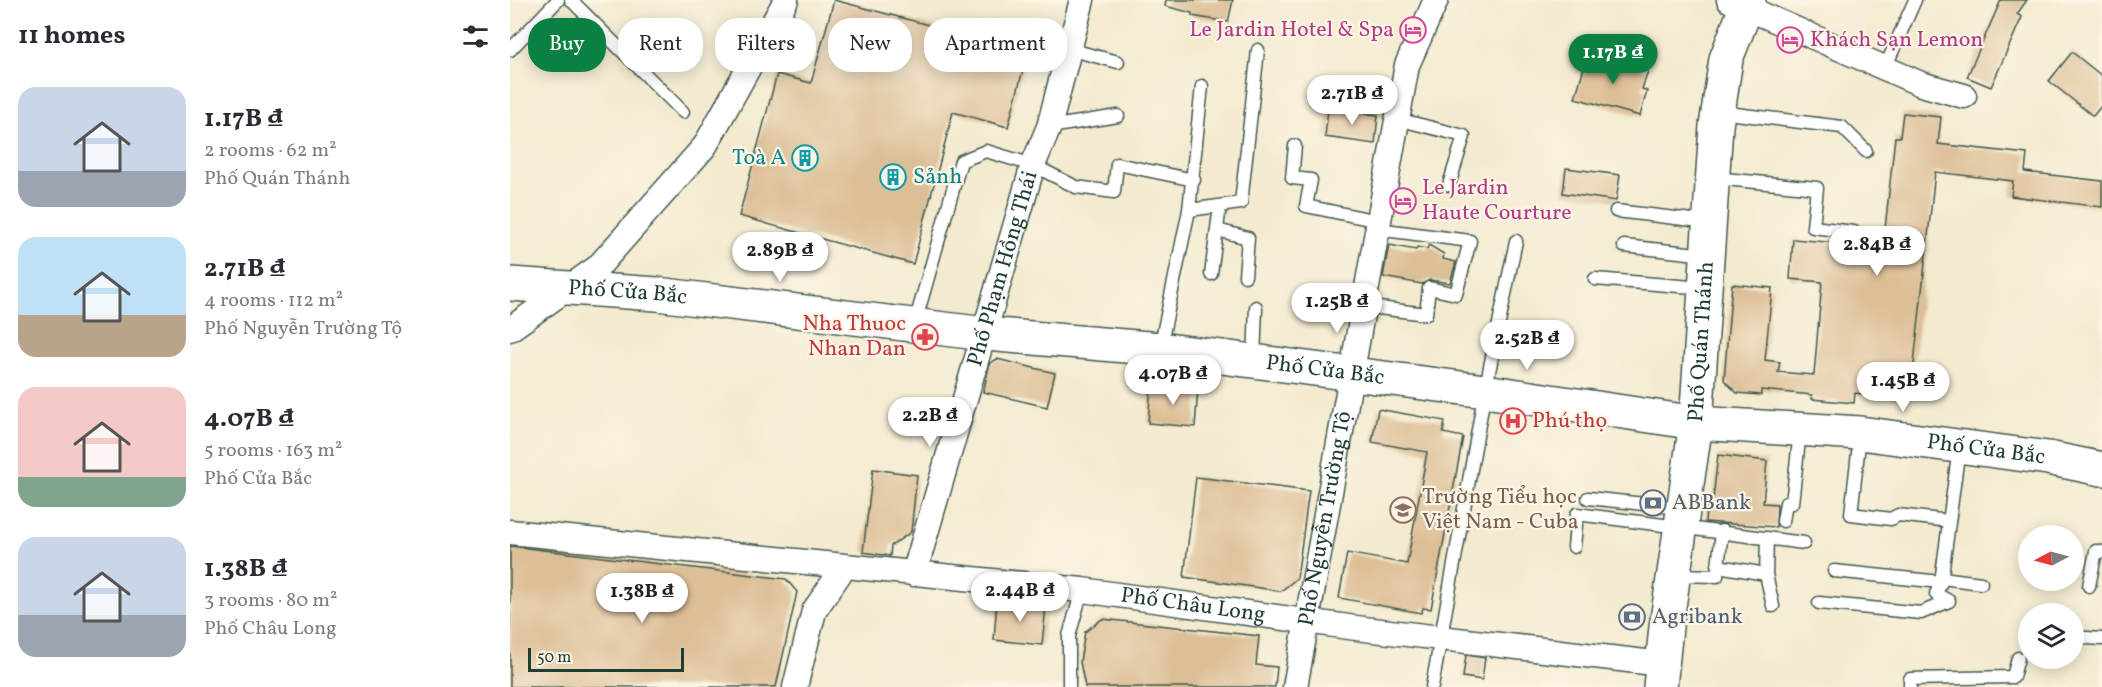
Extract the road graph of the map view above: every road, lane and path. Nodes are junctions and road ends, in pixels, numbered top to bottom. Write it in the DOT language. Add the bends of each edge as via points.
graph roads {
  1 [pos="558,0"];
  2 [pos="571,0"];
  3 [pos="786,0"];
  4 [pos="1082,0"];
  5 [pos="1436,0"];
  6 [pos="1915,0"];
  7 [pos="1741,2"];
  8 [pos="1068,49"];
  9 [pos="510,50"];
  10 [pos="1258,50"];
  11 [pos="1118,62"];
  12 [pos="1885,69"];
  13 [pos="1202,86"];
  14 [pos="1964,96"];
  15 [pos="683,112"];
  16 [pos="1718,112"];
  17 [pos="1118,116"];
  18 [pos="1397,119"];
  19 [pos="1049,127"];
  20 [pos="1295,146"];
  21 [pos="1866,151"];
  22 [pos="1033,165"];
  23 [pos="1713,178"];
  24 [pos="1194,180"];
  25 [pos="1449,185"];
  26 [pos="1220,206"];
  27 [pos="1190,210"];
  28 [pos="1616,211"];
  29 [pos="1710,222"];
  30 [pos="1378,225"];
  31 [pos="1216,230"];
  32 [pos="1854,232"];
  33 [pos="1516,241"];
  34 [pos="1624,246"];
  35 [pos="1708,255"];
  36 [pos="1211,274"];
  37 [pos="1245,276"];
  38 [pos="1595,279"];
  39 [pos="510,284"];
  40 [pos="1706,288"];
  41 [pos="568,290"];
  42 [pos="1363,306"];
  43 [pos="1256,307"];
  44 [pos="914,324"];
  45 [pos="510,329"];
  46 [pos="986,334"];
  47 [pos="1160,350"];
  48 [pos="1254,361"];
  49 [pos="1351,374"];
  50 [pos="1485,391"];
  51 [pos="1696,423"];
  52 [pos="1800,430"];
  53 [pos="1860,433"];
  54 [pos="1959,446"];
  55 [pos="2102,469"];
  56 [pos="1588,498"];
  57 [pos="1682,517"];
  58 [pos="1783,521"];
  59 [pos="1949,521"];
  60 [pos="1722,531"];
  61 [pos="510,532"];
  62 [pos="1767,538"];
  63 [pos="1804,543"];
  64 [pos="1574,547"];
  65 [pos="2102,552"];
  66 [pos="1718,566"];
  67 [pos="844,567"];
  68 [pos="1834,572"];
  69 [pos="914,574"];
  70 [pos="1766,574"];
  71 [pos="1673,575"];
  72 [pos="1942,580"];
  73 [pos="1981,583"];
  74 [pos="2089,586"];
  75 [pos="1082,591"];
  76 [pos="1819,603"];
  77 [pos="1773,606"];
  78 [pos="1308,621"];
  79 [pos="1441,636"];
  80 [pos="2084,638"];
  81 [pos="2102,639"];
  82 [pos="2018,658"];
  83 [pos="1661,675"];
  84 [pos="1948,683"];
  85 [pos="795,687"];
  86 [pos="1069,687"];
  87 [pos="1295,687"];
  88 [pos="1432,687"];
  89 [pos="1910,687"];
  1 -- 9 [label="lane"];
  2 -- 15 [label="lane"];
  3 -- 41 [label="street" via="705,146 598,267"];
  4 -- 8 [label="street, Phố Phạm Hồng Thái"];
  5 -- 18 [label="street, Phố Nguyễn Trường Tộ" via="1407,65"];
  6 -- 12 [label="lane"];
  7 -- 12 [label="street"];
  7 -- 16 [label="street, Phố Quán Thánh" via="1726,59"];
  8 -- 11 [label="lane"];
  8 -- 19 [label="street, Phố Phạm Hồng Thái"];
  10 -- 26 [label="lane" via="1241,203"];
  12 -- 14 [label="street"];
  13 -- 24 [label="lane"];
  16 -- 21 [label="lane" via="1842,127"];
  16 -- 23 [label="street, Phố Quán Thánh"];
  17 -- 19 [label="lane"];
  18 -- 25 [label="lane" via="1464,136"];
  18 -- 30 [label="street, Phố Nguyễn Trường Tộ"];
  19 -- 22 [label="street, Phố Phạm Hồng Thái"];
  20 -- 30 [label="lane" via="1292,178 1311,180 1306,206"];
  22 -- 24 [label="lane" via="1076,187 1114,192 1117,164"];
  22 -- 44 [label="lane" via="986,151 961,161"];
  22 -- 46 [label="street, Phố Phạm Hồng Thái" via="992,301"];
  23 -- 29 [label="street, Phố Quán Thánh"];
  23 -- 32 [label="lane" via="1817,188 1813,227"];
  24 -- 27 [label="lane"];
  26 -- 27 [label="lane"];
  26 -- 31 [label="lane"];
  27 -- 47 [label="lane"];
  28 -- 29 [label="lane"];
  29 -- 35 [label="street, Phố Quán Thánh"];
  30 -- 42 [label="street, Phố Nguyễn Trường Tộ"];
  30 -- 42 [label="lane" via="1470,241 1456,294 1429,288 1426,314"];
  31 -- 36 [label="lane"];
  31 -- 37 [label="lane" via="1248,238"];
  33 -- 50 [label="lane"];
  34 -- 35 [label="lane"];
  35 -- 40 [label="street, Phố Quán Thánh"];
  38 -- 40 [label="lane"];
  39 -- 41 [label="street, Phố Cửa Bắc"];
  40 -- 51 [label="street, Phố Quán Thánh"];
  41 -- 44 [label="street, Phố Cửa Bắc" via="657,294"];
  41 -- 45 [label="street"];
  42 -- 49 [label="street, Phố Nguyễn Trường Tộ"];
  43 -- 48 [label="lane"];
  44 -- 46 [label="street, Phố Cửa Bắc"];
  46 -- 47 [label="street, Phố Cửa Bắc"];
  46 -- 69 [label="street, Phố Phạm Hồng Thái"];
  47 -- 48 [label="street, Phố Cửa Bắc"];
  48 -- 49 [label="street, Phố Cửa Bắc"];
  49 -- 50 [label="street, Phố Cửa Bắc"];
  49 -- 78 [label="street, Phố Nguyễn Trường Tộ"];
  50 -- 51 [label="street, Phố Cửa Bắc"];
  50 -- 79 [label="lane"];
  51 -- 52 [label="street, Phố Cửa Bắc"];
  51 -- 57 [label="street, Phố Quán Thánh"];
  52 -- 53 [label="street, Phố Cửa Bắc"];
  52 -- 58 [label="lane" via="1792,503 1786,503"];
  53 -- 54 [label="street, Phố Cửa Bắc"];
  53 -- 59 [label="lane" via="1851,514"];
  54 -- 55 [label="street, Phố Cửa Bắc"];
  54 -- 59 [label="lane"];
  56 -- 57 [label="lane"];
  57 -- 60 [label="lane"];
  57 -- 64 [label="lane" via="1577,514"];
  57 -- 71 [label="street, Phố Quán Thánh"];
  59 -- 72 [label="lane"];
  60 -- 62 [label="lane"];
  60 -- 66 [label="lane"];
  61 -- 67 [label="street, Phố Châu Long"];
  62 -- 63 [label="lane"];
  62 -- 70 [label="lane"];
  65 -- 74 [label="lane" via="2096,551"];
  66 -- 70 [label="lane"];
  66 -- 71 [label="lane" via="1717,576"];
  67 -- 69 [label="street, Phố Châu Long"];
  67 -- 85 [label="street" via="814,611"];
  68 -- 72 [label="lane"];
  69 -- 75 [label="street, Phố Châu Long"];
  70 -- 77 [label="lane"];
  71 -- 83 [label="street, Phố Quán Thánh"];
  72 -- 73 [label="lane"];
  72 -- 76 [label="lane" via="1936,594 1949,601 1920,613"];
  75 -- 78 [label="street, Phố Châu Long"];
  75 -- 86 [label="lane" via="1069,636"];
  78 -- 79 [label="street, Phố Châu Long"];
  78 -- 87 [label="street, Phố Nguyễn Trường Tộ"];
  79 -- 83 [label="street, Phố Châu Long"];
  79 -- 88 [label="lane"];
  80 -- 81 [label="lane"];
  82 -- 84 [label="lane" via="2013,677"];
  84 -- 89 [label="lane" via="1910,678"];
}
